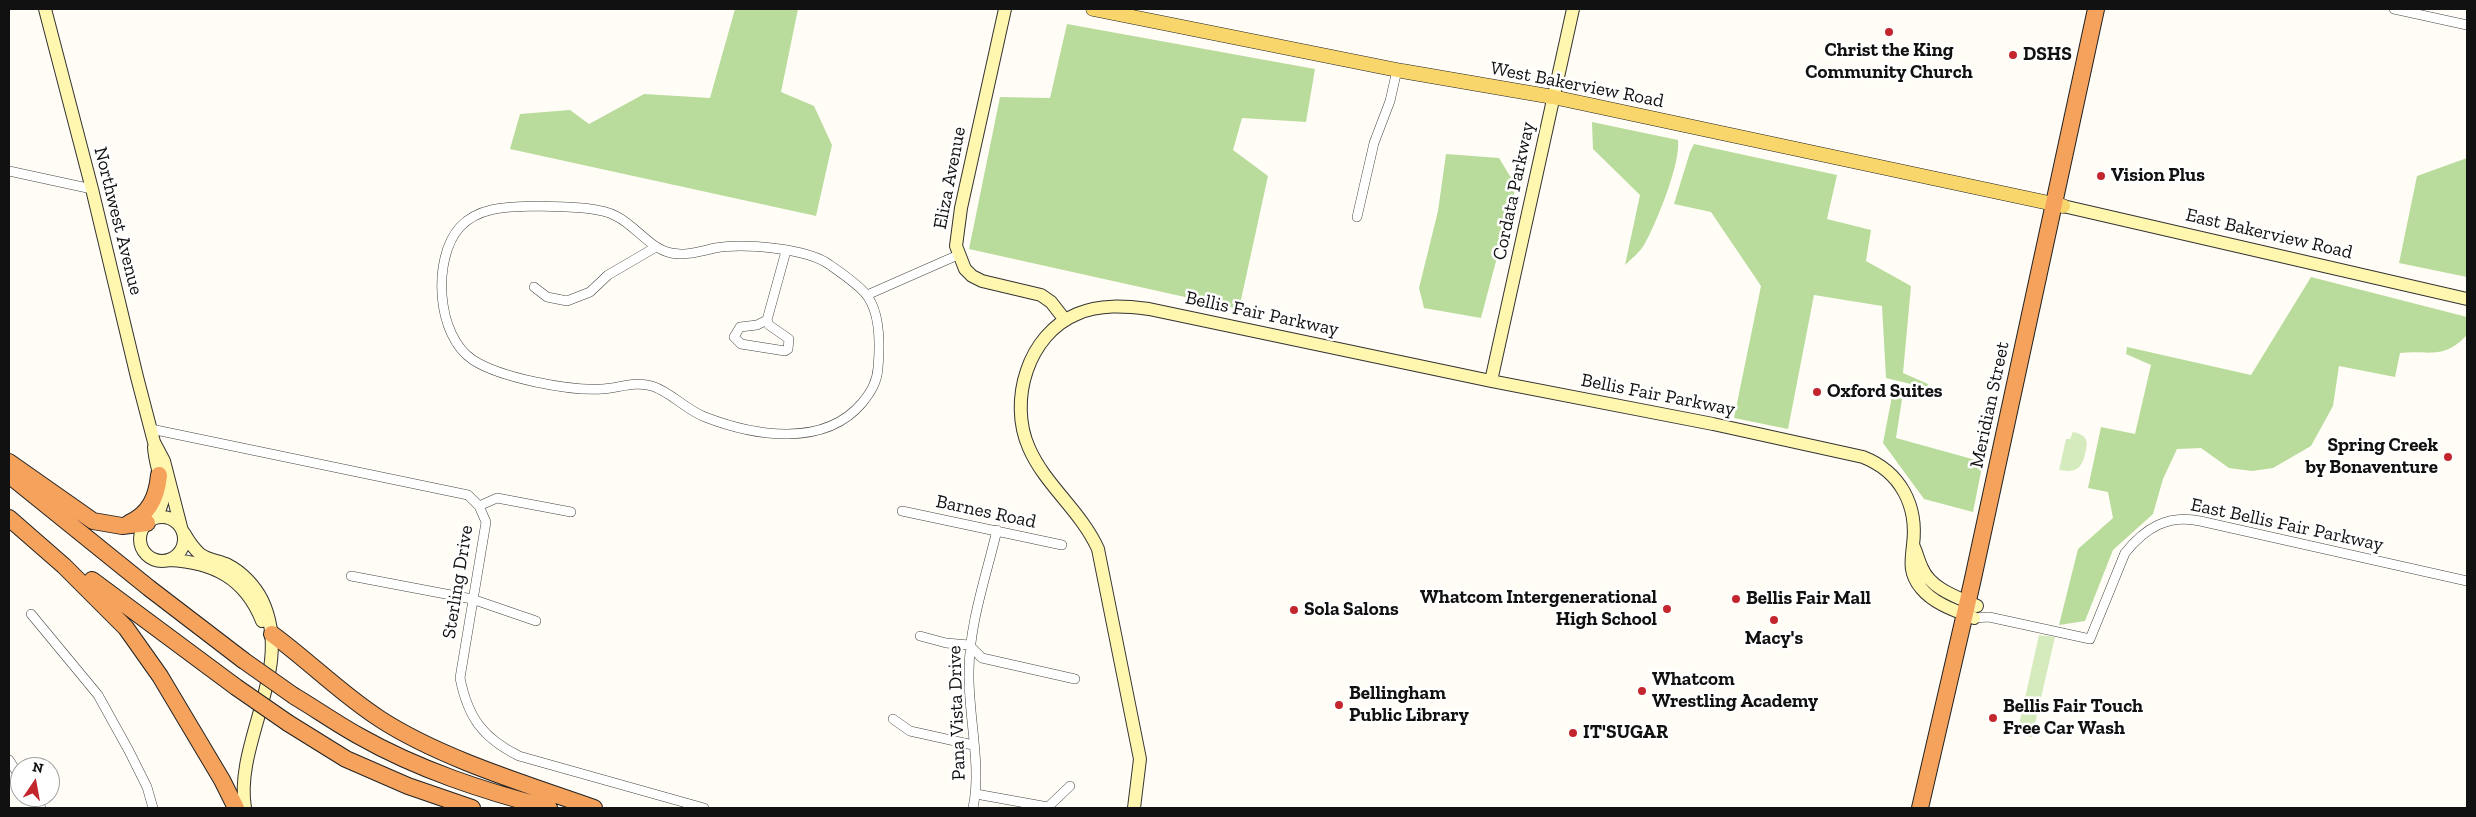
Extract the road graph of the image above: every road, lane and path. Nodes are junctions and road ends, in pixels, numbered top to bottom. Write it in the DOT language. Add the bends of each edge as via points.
graph roads {
  1 [pos="45,9"];
  2 [pos="1005,9"];
  3 [pos="1093,9"];
  4 [pos="1572,9"];
  5 [pos="2096,9"];
  6 [pos="2106,9"];
  7 [pos="2394,9"];
  8 [pos="2405,10"];
  9 [pos="2467,25"];
  10 [pos="1397,70"];
  11 [pos="1553,97"];
  12 [pos="9,171"];
  13 [pos="92,189"];
  14 [pos="2058,205"];
  15 [pos="1357,217"];
  16 [pos="656,247"];
  17 [pos="786,251"];
  18 [pos="958,255"];
  19 [pos="534,287"];
  20 [pos="867,295"];
  21 [pos="2467,298"];
  22 [pos="767,320"];
  23 [pos="1065,320"];
  24 [pos="1491,381"];
  25 [pos="2008,412"];
  26 [pos="151,429"];
  27 [pos="154,442"];
  28 [pos="9,462"];
  29 [pos="9,474"];
  30 [pos="158,475"];
  31 [pos="2000,498"];
  32 [pos="479,506"];
  33 [pos="902,511"];
  34 [pos="570,512"];
  35 [pos="9,517"];
  36 [pos="150,520"];
  37 [pos="122,526"];
  38 [pos="182,530"];
  39 [pos="997,530"];
  40 [pos="1062,545"];
  41 [pos="169,560"];
  42 [pos="350,576"];
  43 [pos="2467,581"];
  44 [pos="472,599"];
  45 [pos="1974,611"];
  46 [pos="31,614"];
  47 [pos="536,621"];
  48 [pos="272,634"];
  49 [pos="920,636"];
  50 [pos="970,645"];
  51 [pos="269,669"];
  52 [pos="1075,679"];
  53 [pos="893,719"];
  54 [pos="973,745"];
  55 [pos="1931,760"];
  56 [pos="1070,786"];
  57 [pos="246,788"];
  58 [pos="976,794"];
  59 [pos="153,808"];
  60 [pos="236,808"];
  61 [pos="245,808"];
  62 [pos="253,808"];
  63 [pos="472,808"];
  64 [pos="549,808"];
  65 [pos="594,808"];
  66 [pos="704,808"];
  67 [pos="973,808"];
  68 [pos="1134,808"];
  69 [pos="1920,808"];
  70 [pos="1926,808"];
  71 [pos="1931,808"];
  1 -- 13 [label="street, Northwest Avenue"];
  2 -- 18 [label="street, Eliza Avenue" via="956,234"];
  3 -- 10 [label="main road, West Bakerview Road"];
  4 -- 11 [label="street, Cordata Parkway"];
  5 -- 14 [label="highway, Meridian Street"];
  6 -- 14 [label="highway, Meridian Street"];
  7 -- 8 [label="street"];
  8 -- 9 [label="street"];
  10 -- 11 [label="main road, West Bakerview Road"];
  10 -- 15 [label="street" via="1390,101 1374,144"];
  11 -- 14 [label="main road, West Bakerview Road"];
  11 -- 24 [label="street, Cordata Parkway"];
  12 -- 13 [label="street"];
  13 -- 26 [label="street, Northwest Avenue"];
  14 -- 21 [label="street, East Bakerview Road"];
  14 -- 25 [label="highway, Meridian Street"];
  14 -- 31 [label="highway, Meridian Street"];
  16 -- 17 [label="street" via="672,253 737,247"];
  16 -- 19 [label="street" via="608,275 590,292 567,301 547,297"];
  16 -- 20 [label="street" via="614,214 539,206 497,207 480,213 460,227 442,269 441,287 448,326 470,359 493,369 569,388 654,386 705,417 760,431 801,434 834,425 847,417 870,393 877,378 879,354 878,327"];
  17 -- 20 [label="street" via="826,262"];
  17 -- 22 [label="street"];
  18 -- 20 [label="street"];
  18 -- 23 [label="street, Eliza Avenue" via="972,276 1042,295"];
  22 -- 22 [label="street" via="756,326 740,327 734,337 741,344 785,351 789,339"];
  23 -- 24 [label="street, Bellis Fair Parkway" via="1078,313 1108,307 1149,309"];
  23 -- 68 [label="street, Bellis Fair Parkway" via="1044,340 1028,366 1020,403 1022,422 1036,462 1089,530 1098,548 1140,759"];
  24 -- 45 [label="street, Bellis Fair Parkway" via="1713,424 1868,459 1894,476 1907,495 1912,510 1913,545 1932,583"];
  25 -- 31 [label="highway" via="2011,422 1999,480"];
  25 -- 45 [label="highway, Meridian Street"];
  26 -- 27 [label="street, Northwest Avenue"];
  26 -- 32 [label="street, Sterling Drive" via="468,495"];
  27 -- 30 [label="street, Northwest Avenue"];
  27 -- 38 [label="street, Northwest Avenue" via="164,461"];
  28 -- 37 [label="highway" via="86,517 102,524"];
  29 -- 64 [label="highway, bridge" via="149,588 294,696 360,736 432,771"];
  30 -- 36 [label="street, Northwest Avenue" via="164,495 160,512"];
  30 -- 37 [label="highway" via="156,493 149,507"];
  31 -- 45 [label="highway, Meridian Street"];
  32 -- 34 [label="street" via="497,498"];
  32 -- 44 [label="street, Sterling Drive" via="486,522"];
  33 -- 39 [label="street, Barnes Road"];
  35 -- 60 [label="highway" via="107,607 147,656"];
  35 -- 63 [label="highway, bridge" via="161,633 288,723 346,759 408,786"];
  36 -- 37 [label="highway"];
  36 -- 38 [label="street" via="169,517"];
  36 -- 41 [label="street" via="141,533 142,548 153,559"];
  38 -- 41 [label="street" via="181,551"];
  38 -- 48 [label="street, Northwest Avenue" via="198,552 228,565 252,584 262,599"];
  39 -- 40 [label="street, Barnes Road"];
  39 -- 50 [label="street, Pana Vista Drive"];
  41 -- 51 [label="street, Northwest Avenue" via="210,566 228,576 244,591 261,620"];
  42 -- 44 [label="street"];
  43 -- 45 [label="street, East Bellis Fair Parkway" via="2189,518 2176,518 2152,527 2125,553 2090,639"];
  44 -- 47 [label="street"];
  44 -- 66 [label="street, Sterling Drive" via="460,678 465,703 489,737 519,756"];
  45 -- 55 [label="highway, Meridian Street"];
  45 -- 71 [label="highway, Meridian Street"];
  46 -- 59 [label="street" via="98,695 133,758"];
  48 -- 51 [label="street, Northwest Avenue"];
  48 -- 65 [label="highway" via="340,691 402,732 481,766"];
  49 -- 50 [label="street"];
  50 -- 52 [label="street" via="982,658"];
  50 -- 54 [label="street, Pana Vista Drive"];
  51 -- 57 [label="street, Northwest Avenue" via="248,761"];
  53 -- 54 [label="street" via="910,731"];
  54 -- 58 [label="street, Pana Vista Drive"];
  55 -- 69 [label="highway, Meridian Street"];
  55 -- 70 [label="highway" via="1934,772"];
  56 -- 58 [label="street" via="1048,807"];
  57 -- 61 [label="street, Northwest Avenue"];
  57 -- 62 [label="street, Northwest Avenue"];
  58 -- 67 [label="street, Pana Vista Drive"];
}
